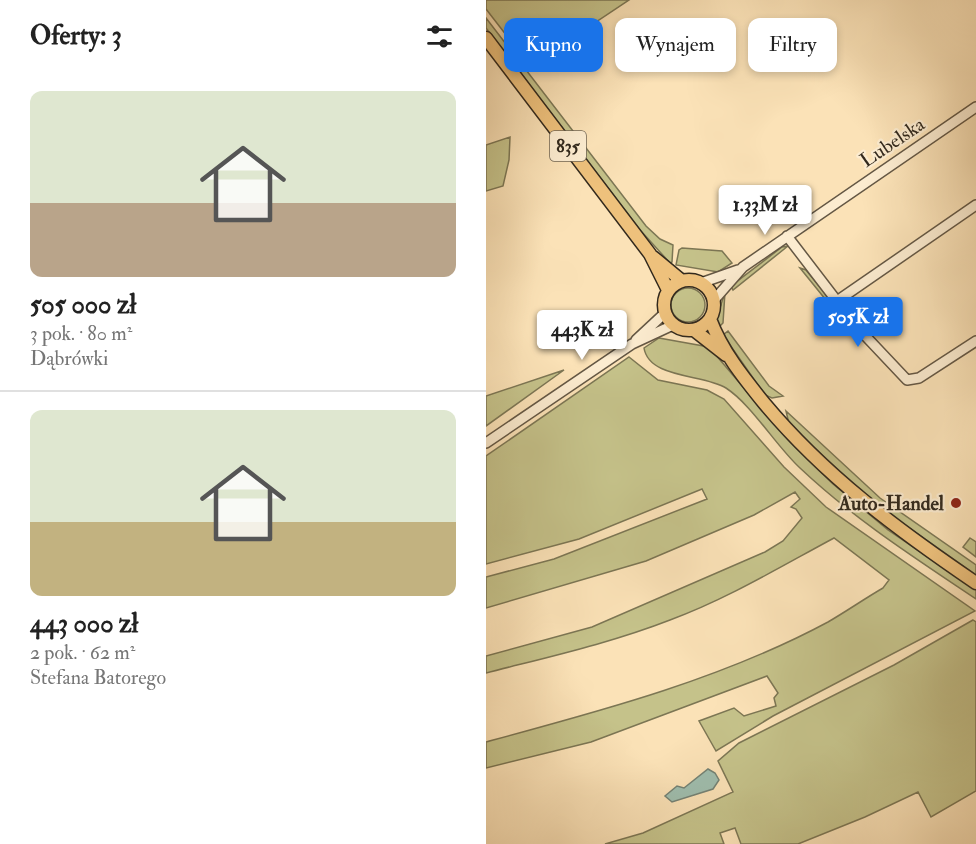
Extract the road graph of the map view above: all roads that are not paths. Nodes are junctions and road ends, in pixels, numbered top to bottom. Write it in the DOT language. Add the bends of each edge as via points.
graph roads {
  1 [pos="486,38"];
  2 [pos="976,107"];
  3 [pos="976,205"];
  4 [pos="787,236"];
  5 [pos="650,254"];
  6 [pos="740,269"];
  7 [pos="682,281"];
  8 [pos="701,283"];
  9 [pos="668,290"];
  10 [pos="714,300"];
  11 [pos="837,301"];
  12 [pos="665,313"];
  13 [pos="710,318"];
  14 [pos="673,325"];
  15 [pos="694,330"];
  16 [pos="976,341"];
  17 [pos="632,344"];
  18 [pos="729,358"];
  19 [pos="486,443"];
  20 [pos="976,583"];
  1 -- 5 [label="main road, 835"];
  2 -- 4 [label="street, Lubelska"];
  3 -- 11 [label="street"];
  4 -- 6 [label="street, Lubelska"];
  4 -- 11 [label="street"];
  5 -- 7 [label="main road, 835"];
  5 -- 9 [label="main road, 835"];
  6 -- 8 [label="street, Lubelska"];
  6 -- 10 [label="street, Lubelska"];
  7 -- 8 [label="main road"];
  7 -- 9 [label="main road"];
  8 -- 10 [label="main road"];
  9 -- 12 [label="main road"];
  10 -- 13 [label="main road"];
  11 -- 16 [label="street" via="903,377 914,380"];
  12 -- 14 [label="main road"];
  12 -- 17 [label="street"];
  13 -- 15 [label="main road"];
  13 -- 18 [label="main road"];
  14 -- 15 [label="main road"];
  14 -- 17 [label="street"];
  15 -- 18 [label="main road"];
  17 -- 19 [label="street"];
  18 -- 20 [label="main road" via="778,419 830,473 890,524"];
}
